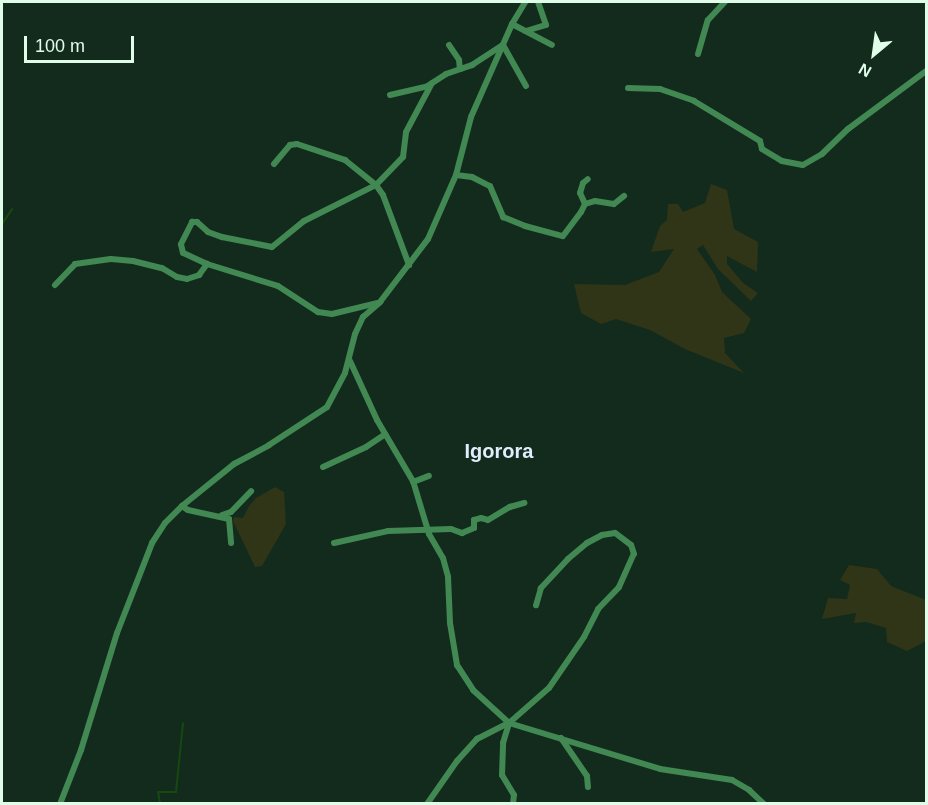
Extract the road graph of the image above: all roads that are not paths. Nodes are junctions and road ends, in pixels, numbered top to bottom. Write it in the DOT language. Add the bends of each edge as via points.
graph roads {
  1 [pos="525,2"];
  2 [pos="538,2"];
  3 [pos="725,2"];
  4 [pos="512,24"];
  5 [pos="526,31"];
  6 [pos="449,45"];
  7 [pos="503,45"];
  8 [pos="552,45"];
  9 [pos="698,54"];
  10 [pos="460,69"];
  11 [pos="927,71"];
  12 [pos="432,83"];
  13 [pos="526,87"];
  14 [pos="628,88"];
  15 [pos="390,95"];
  16 [pos="274,164"];
  17 [pos="456,175"];
  18 [pos="588,178"];
  19 [pos="376,185"];
  20 [pos="624,196"];
  21 [pos="585,204"];
  22 [pos="207,264"];
  23 [pos="409,265"];
  24 [pos="55,285"];
  25 [pos="380,302"];
  26 [pos="350,361"];
  27 [pos="385,434"];
  28 [pos="323,466"];
  29 [pos="429,476"];
  30 [pos="413,482"];
  31 [pos="250,491"];
  32 [pos="524,503"];
  33 [pos="182,506"];
  34 [pos="222,516"];
  35 [pos="428,530"];
  36 [pos="231,543"];
  37 [pos="334,543"];
  38 [pos="536,605"];
  39 [pos="509,723"];
  40 [pos="561,738"];
  41 [pos="588,787"];
  42 [pos="60,804"];
  43 [pos="427,804"];
  44 [pos="513,804"];
  45 [pos="764,804"];
  1 -- 4 [label="street"];
  2 -- 5 [label="street" via="546,25"];
  3 -- 9 [label="street" via="708,20"];
  4 -- 5 [label="street"];
  4 -- 7 [label="street"];
  5 -- 8 [label="street"];
  6 -- 10 [label="street"];
  7 -- 10 [label="street"];
  7 -- 13 [label="street"];
  7 -- 17 [label="street" via="471,117"];
  10 -- 12 [label="street"];
  11 -- 14 [label="street" via="803,165 782,161 762,149 760,141 694,101 660,89"];
  12 -- 15 [label="street"];
  12 -- 19 [label="street" via="406,132 403,157"];
  16 -- 19 [label="street" via="290,145 297,144 345,160"];
  17 -- 21 [label="street" via="472,177 490,186 503,217 545,232 563,236"];
  17 -- 23 [label="street" via="428,239"];
  18 -- 21 [label="street" via="580,193"];
  19 -- 22 [label="street" via="304,221 272,247 222,237 192,222 181,244 183,253"];
  19 -- 23 [label="street"];
  20 -- 21 [label="street" via="614,204"];
  22 -- 24 [label="street" via="199,275 187,279 177,278 162,268 111,259 75,264"];
  22 -- 25 [label="street" via="264,279 318,312 332,314"];
  23 -- 25 [label="street"];
  25 -- 26 [label="street" via="363,317"];
  26 -- 27 [label="street"];
  26 -- 33 [label="street" via="327,407 234,464"];
  27 -- 28 [label="street"];
  27 -- 30 [label="street"];
  29 -- 30 [label="street"];
  30 -- 35 [label="street"];
  31 -- 34 [label="street" via="231,512"];
  32 -- 35 [label="street" via="489,520 474,520 474,528 462,533"];
  33 -- 34 [label="street"];
  33 -- 42 [label="street" via="152,543 134,585"];
  34 -- 36 [label="street" via="229,519"];
  35 -- 37 [label="street" via="388,531"];
  35 -- 39 [label="street" via="446,568 458,665 473,690"];
  38 -- 39 [label="street" via="541,588 587,543 615,533 631,545 634,554 619,587 598,609 549,688"];
  39 -- 40 [label="street"];
  39 -- 43 [label="street" via="477,739"];
  39 -- 44 [label="street" via="503,743 502,775 514,795"];
  40 -- 41 [label="street" via="587,776"];
  40 -- 45 [label="street" via="660,769 732,780"];
}
